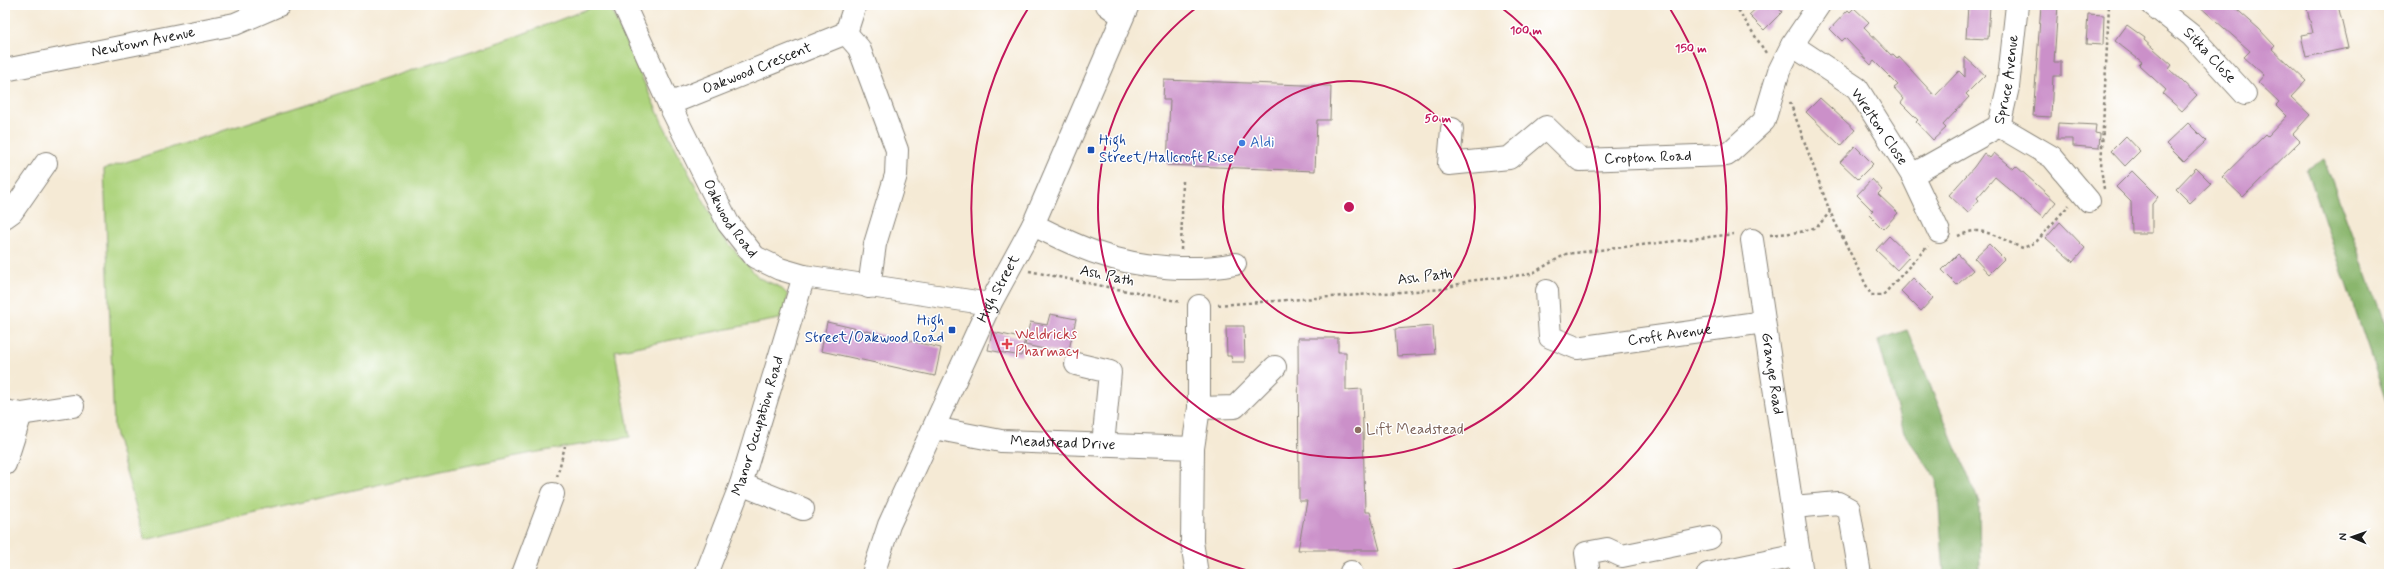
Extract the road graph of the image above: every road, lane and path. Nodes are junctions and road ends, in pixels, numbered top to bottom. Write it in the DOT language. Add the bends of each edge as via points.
graph roads {
  1 [pos="279,5"];
  2 [pos="624,5"];
  3 [pos="854,5"];
  4 [pos="1735,5"];
  5 [pos="1819,5"];
  6 [pos="2017,5"];
  7 [pos="2109,5"];
  8 [pos="2153,5"];
  9 [pos="1119,9"];
  10 [pos="846,33"];
  11 [pos="1792,45"];
  12 [pos="5,70"];
  13 [pos="1779,72"];
  14 [pos="2245,94"];
  15 [pos="1790,101"];
  16 [pos="669,104"];
  17 [pos="1999,126"];
  18 [pos="1452,129"];
  19 [pos="46,164"];
  20 [pos="1912,175"];
  21 [pos="1183,181"];
  22 [pos="2089,201"];
  23 [pos="1830,212"];
  24 [pos="5,217"];
  25 [pos="1033,225"];
  26 [pos="1939,232"];
  27 [pos="1752,240"];
  28 [pos="1182,255"];
  29 [pos="1236,264"];
  30 [pos="1010,267"];
  31 [pos="804,276"];
  32 [pos="869,287"];
  33 [pos="1547,291"];
  34 [pos="990,304"];
  35 [pos="1199,306"];
  36 [pos="1764,322"];
  37 [pos="1076,364"];
  38 [pos="1275,367"];
  39 [pos="73,406"];
  40 [pos="1199,408"];
  41 [pos="13,413"];
  42 [pos="934,428"];
  43 [pos="1104,445"];
  44 [pos="566,446"];
  45 [pos="1193,448"];
  46 [pos="5,464"];
  47 [pos="741,484"];
  48 [pos="553,494"];
  49 [pos="1793,507"];
  50 [pos="803,509"];
  51 [pos="1710,538"];
  52 [pos="1800,564"];
  53 [pos="523,574"];
  54 [pos="706,574"];
  55 [pos="873,574"];
  56 [pos="1198,574"];
  57 [pos="1589,574"];
  58 [pos="1708,574"];
  59 [pos="1860,574"];
  1 -- 12 [label="street, Newtown Avenue" via="235,24"];
  2 -- 16 [label="street, Oakwood Road"];
  3 -- 10 [label="street"];
  4 -- 13 [label="path"];
  5 -- 11 [label="street, Cropton Road"];
  6 -- 17 [label="street, Spruce Avenue" via="2008,87"];
  7 -- 22 [label="path" via="2101,168 2105,190"];
  8 -- 14 [label="street, Sitka Close" via="2191,35"];
  9 -- 25 [label="street, High Street"];
  10 -- 16 [label="street, Oakwood Crescent"];
  10 -- 32 [label="street" via="859,48 897,150 896,175 875,244"];
  11 -- 13 [label="street, Cropton Road"];
  11 -- 20 [label="street, Wrelton Close" via="1856,88"];
  13 -- 18 [label="street, Cropton Road" via="1764,121 1727,155 1580,160 1546,127 1509,158 1449,164"];
  15 -- 23 [label="path"];
  16 -- 31 [label="street, Oakwood Road" via="728,223 755,257 780,269"];
  17 -- 20 [label="street, Spruce Avenue"];
  17 -- 22 [label="street" via="2052,157"];
  19 -- 24 [label="street" via="12,212"];
  20 -- 26 [label="street, Wrelton Close"];
  21 -- 28 [label="path"];
  22 -- 26 [label="path" via="2069,205 2036,242 2023,248 1995,235 1976,231 1955,236"];
  23 -- 26 [label="path" via="1871,295 1884,295"];
  23 -- 27 [label="path" via="1817,227 1800,232 1758,236"];
  25 -- 29 [label="street" via="1101,255 1143,264 1214,268"];
  25 -- 30 [label="street, High Street"];
  27 -- 35 [label="path, Ash Path" via="1740,234 1566,254 1531,274 1468,281 1443,289"];
  27 -- 36 [label="street, Grange Road"];
  30 -- 34 [label="street, High Street"];
  30 -- 35 [label="path, Ash Path"];
  31 -- 32 [label="street, Oakwood Road"];
  31 -- 47 [label="street, Manor Occupation Road"];
  32 -- 34 [label="street, Oakwood Road"];
  33 -- 36 [label="street, Croft Avenue" via="1550,336 1577,348"];
  34 -- 42 [label="street, High Street"];
  35 -- 40 [label="street"];
  36 -- 49 [label="street, Grange Road"];
  37 -- 43 [label="street" via="1110,372"];
  38 -- 40 [label="street" via="1235,407"];
  39 -- 41 [label="street"];
  40 -- 45 [label="street"];
  41 -- 46 [label="street"];
  42 -- 43 [label="street, Meadstead Drive" via="1001,441"];
  42 -- 55 [label="street, High Street" via="889,525"];
  43 -- 45 [label="street, Meadstead Drive"];
  44 -- 48 [label="path"];
  45 -- 56 [label="street" via="1192,542"];
  47 -- 50 [label="street"];
  47 -- 54 [label="street, Manor Occupation Road"];
  48 -- 53 [label="street"];
  49 -- 52 [label="street, Grange Road"];
  49 -- 59 [label="street" via="1838,503 1848,510"];
  51 -- 57 [label="street" via="1622,556 1607,549 1586,553"];
  52 -- 58 [label="street"];
}
